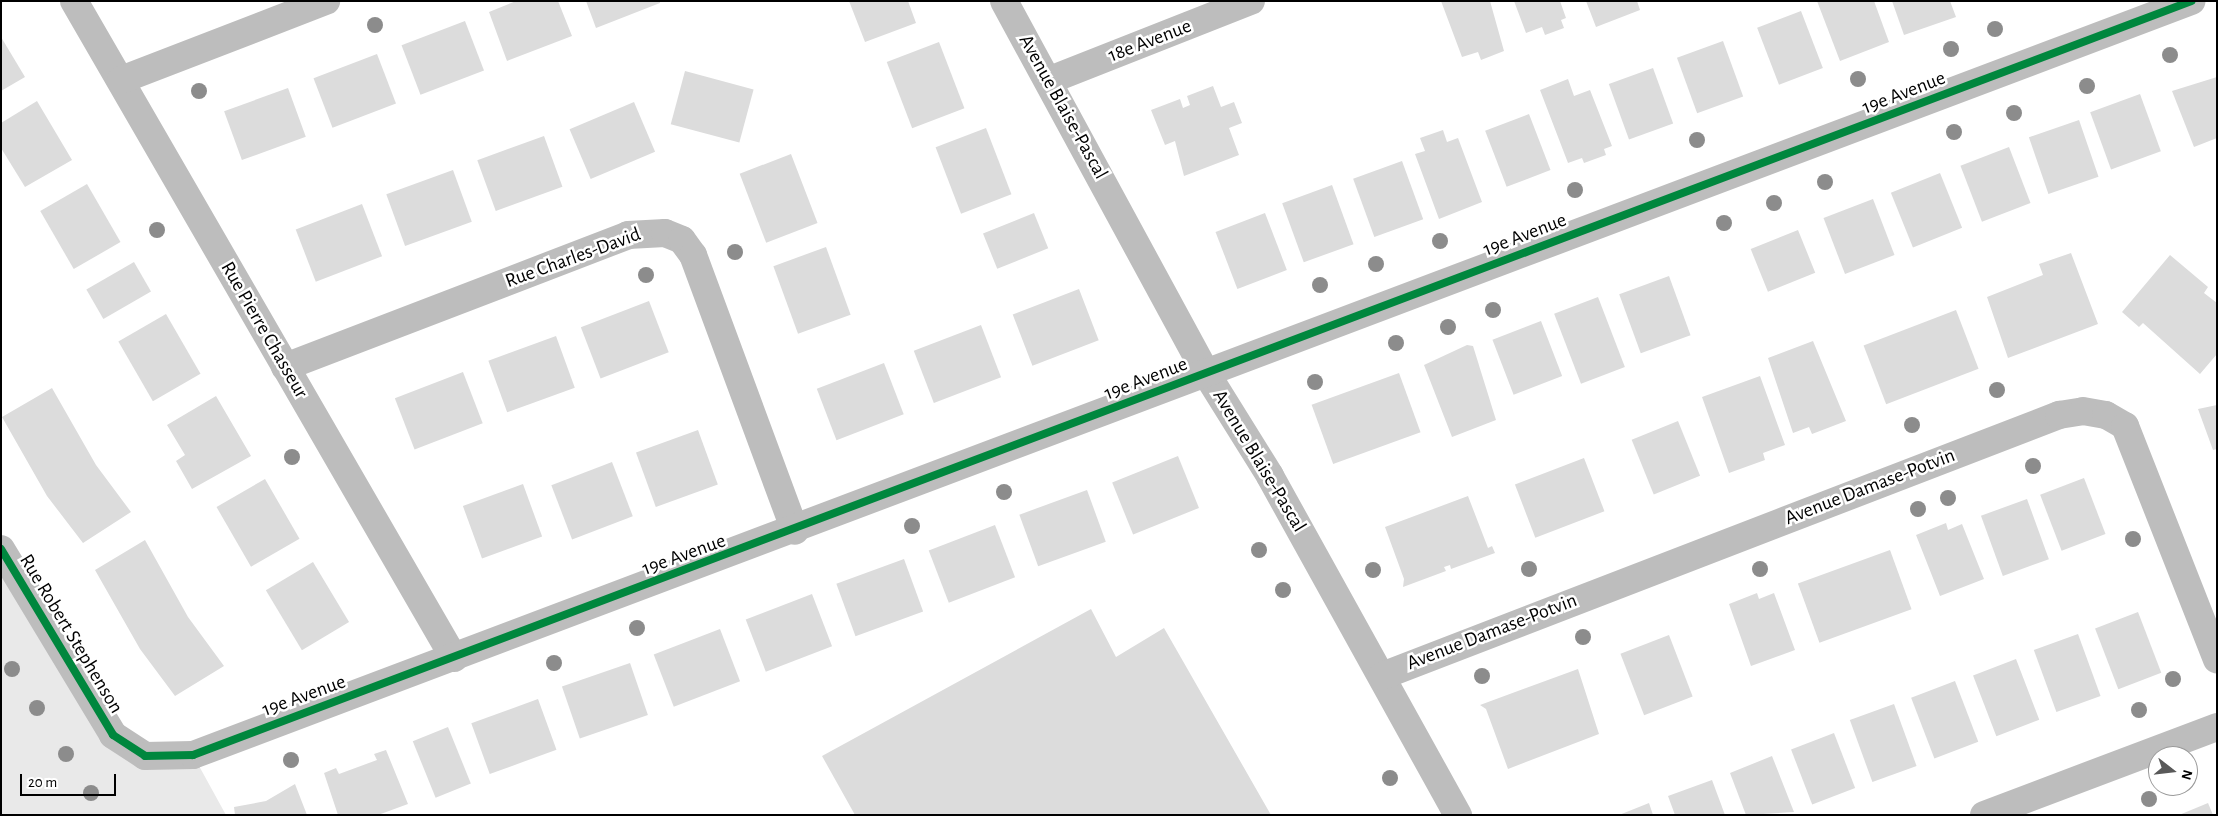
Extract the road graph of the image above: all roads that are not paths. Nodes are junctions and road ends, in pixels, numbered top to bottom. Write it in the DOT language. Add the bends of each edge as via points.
graph roads {
  1 [pos="74,1"];
  2 [pos="326,1"];
  3 [pos="1004,1"];
  4 [pos="1251,1"];
  5 [pos="2192,1"];
  6 [pos="121,80"];
  7 [pos="1050,80"];
  8 [pos="285,367"];
  9 [pos="1206,373"];
  10 [pos="795,531"];
  11 [pos="1,549"];
  12 [pos="454,658"];
  13 [pos="2217,660"];
  14 [pos="1382,676"];
  15 [pos="2217,727"];
  16 [pos="113,735"];
  17 [pos="1458,815"];
  18 [pos="1984,815"];
  1 -- 6 [label="street, Rue Pierre Chasseur"];
  2 -- 6 [label="street"];
  3 -- 7 [label="street, Avenue Blaise-Pascal"];
  4 -- 7 [label="street, 18e Avenue"];
  5 -- 9 [label="street, 19e Avenue"];
  6 -- 8 [label="street, Rue Pierre Chasseur"];
  7 -- 9 [label="street, Avenue Blaise-Pascal"];
  8 -- 10 [label="street, Rue Charles-David" via="628,235 665,233 682,240 693,255"];
  8 -- 12 [label="street, Rue Pierre Chasseur"];
  9 -- 10 [label="street, 19e Avenue"];
  9 -- 14 [label="street, Avenue Blaise-Pascal" via="1270,476"];
  10 -- 12 [label="street, 19e Avenue"];
  11 -- 16 [label="street, Rue Robert Stephenson"];
  12 -- 16 [label="street, 19e Avenue" via="193,755 144,756"];
  13 -- 14 [label="street, Avenue Damase-Potvin" via="2125,426 2106,415 2083,411 2050,419"];
  14 -- 17 [label="street, Avenue Blaise-Pascal"];
  15 -- 18 [label="street"];
}
